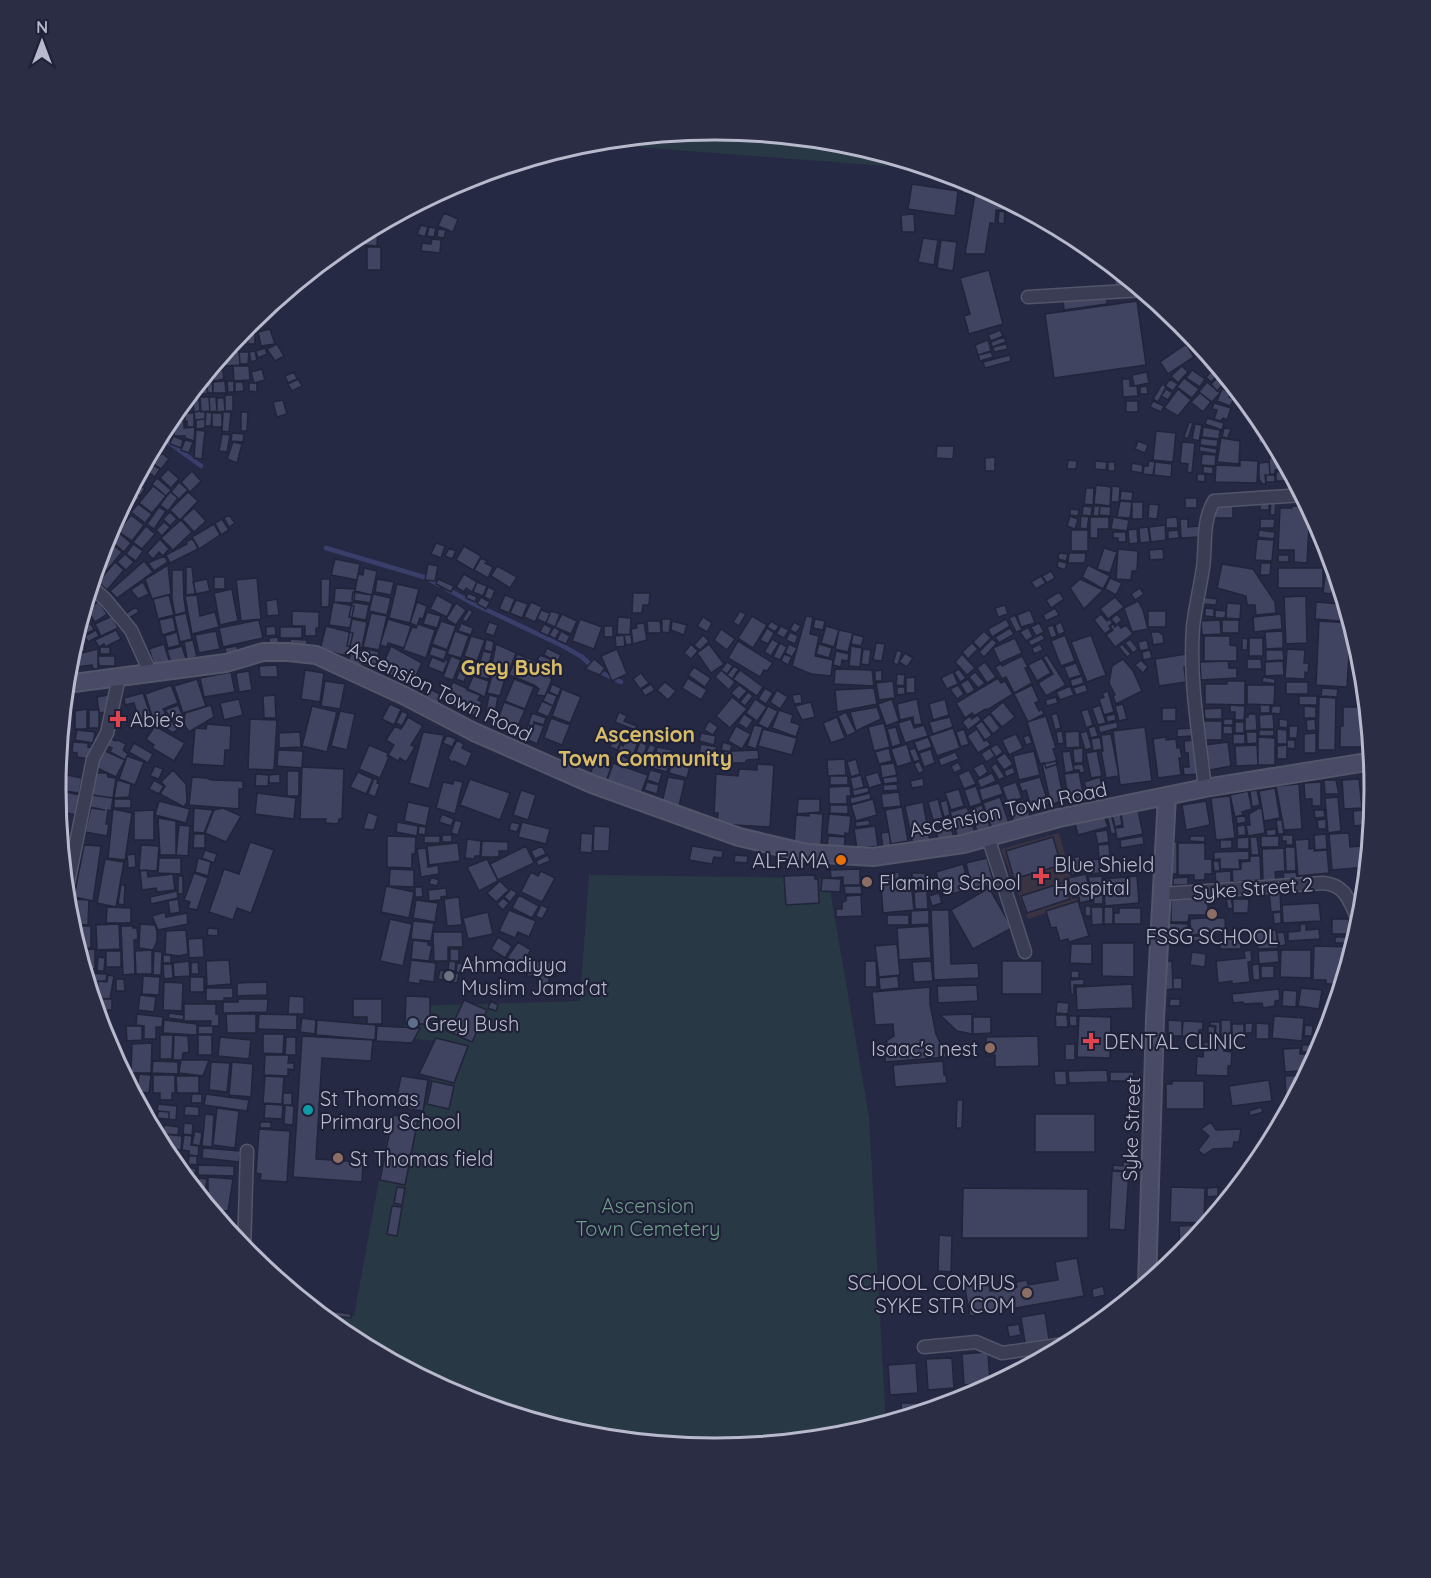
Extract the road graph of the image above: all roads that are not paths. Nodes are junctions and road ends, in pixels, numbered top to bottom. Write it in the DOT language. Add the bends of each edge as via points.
graph roads {
  1 [pos="1131,291"];
  2 [pos="1028,297"];
  3 [pos="1295,496"];
  4 [pos="97,591"];
  5 [pos="151,674"];
  6 [pos="119,677"];
  7 [pos="75,683"];
  8 [pos="1364,762"];
  9 [pos="1205,788"];
  10 [pos="1167,796"];
  11 [pos="988,837"];
  12 [pos="71,867"];
  13 [pos="1162,894"];
  14 [pos="1354,911"];
  15 [pos="1025,952"];
  16 [pos="247,1151"];
  17 [pos="244,1236"];
  18 [pos="1147,1274"];
  19 [pos="924,1347"];
  20 [pos="1047,1347"];
  1 -- 2 [label="street"];
  3 -- 9 [label="street" via="1214,501 1208,513 1192,660"];
  4 -- 5 [label="street" via="131,630"];
  5 -- 6 [label="main road, Ascension Town Road"];
  5 -- 11 [label="main road, Ascension Town Road" via="226,663 263,652 316,655 592,784 740,837 807,854 873,857"];
  6 -- 7 [label="main road, Ascension Town Road"];
  6 -- 12 [label="street" via="107,733 93,759"];
  8 -- 9 [label="main road, Ascension Town Road"];
  9 -- 10 [label="main road, Ascension Town Road"];
  10 -- 11 [label="main road, Ascension Town Road"];
  10 -- 13 [label="main road, Syke Street"];
  11 -- 15 [label="street"];
  13 -- 14 [label="street, Syke Street 2" via="1323,883 1343,890"];
  13 -- 18 [label="main road, Syke Street"];
  16 -- 17 [label="street"];
  19 -- 20 [label="street" via="976,1342 1002,1353"];
}
